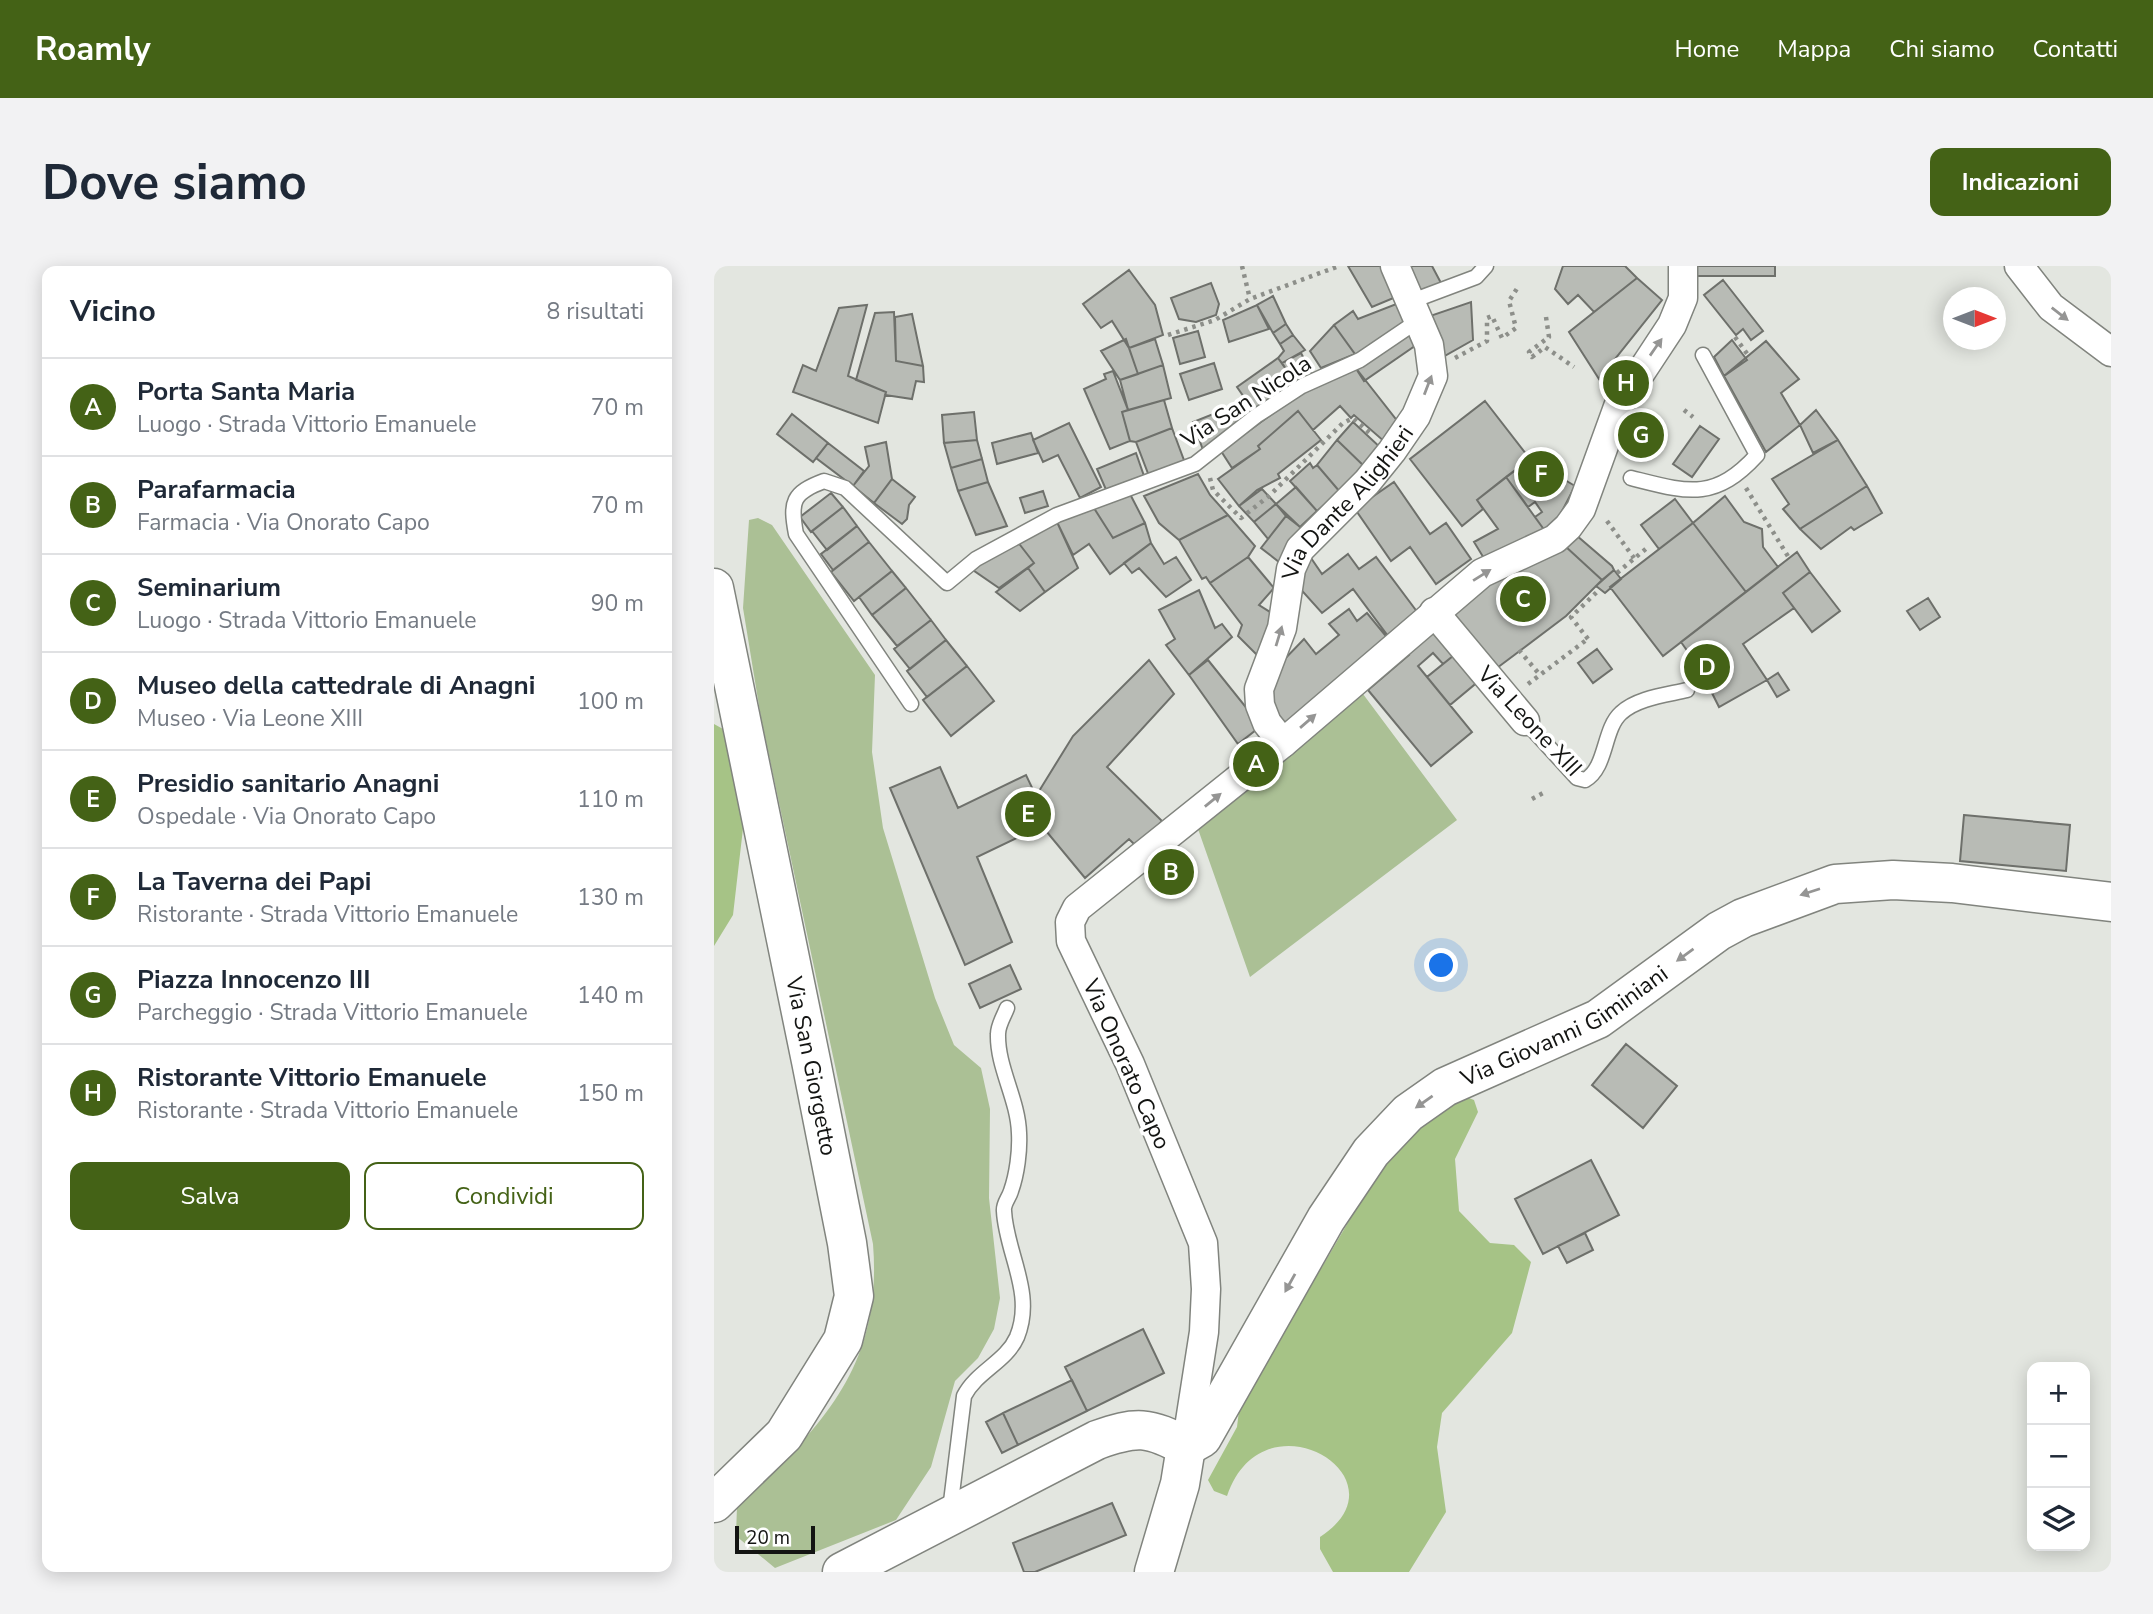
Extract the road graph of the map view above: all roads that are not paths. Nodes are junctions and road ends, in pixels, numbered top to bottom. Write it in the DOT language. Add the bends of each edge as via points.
graph roads {
  1 [pos="1395,266"];
  2 [pos="1486,266"];
  3 [pos="1684,266"];
  4 [pos="2019,266"];
  5 [pos="1415,310"];
  6 [pos="2111,352"];
  7 [pos="1703,355"];
  8 [pos="1631,478"];
  9 [pos="714,588"];
  10 [pos="1434,612"];
  11 [pos="1687,690"];
  12 [pos="911,704"];
  13 [pos="1525,721"];
  14 [pos="1283,743"];
  15 [pos="2111,902"];
  16 [pos="1007,1008"];
  17 [pos="1186,1447"];
  18 [pos="714,1503"];
  19 [pos="950,1516"];
  20 [pos="842,1572"];
  21 [pos="1154,1572"];
  1 -- 5 [label="street, Via Dante Alighieri"];
  2 -- 5 [label="lane, Via San Nicola" via="1476,277"];
  10 -- 3 [label="street, Via Onorato Capo, one-way" via="1482,573 1555,539 1568,527 1581,509 1618,408 1672,325 1683,299"];
  4 -- 6 [label="street, one-way" via="2050,307"];
  5 -- 12 [label="lane, Via San Nicola" via="1360,360 1302,386 1205,458 1090,500 976,559 947,583 845,488 824,481 809,486 795,499 796,534"];
  14 -- 5 [label="street, Via Dante Alighieri, one-way" via="1267,723 1259,689 1282,628 1291,569 1300,549 1367,482 1416,416 1433,376 1433,357"];
  7 -- 8 [label="lane" via="1757,455 1739,475 1696,491"];
  9 -- 18 [label="street, Via San Giorgetto" via="811,1060 854,1296 843,1340 784,1435"];
  10 -- 13 [label="street, Via Leone XIII"];
  14 -- 10 [label="street, Via Onorato Capo, one-way"];
  11 -- 13 [label="lane, Via Leone XIII" via="1639,702 1619,715 1594,772 1586,780 1577,778"];
  17 -- 14 [label="street, Via Onorato Capo, one-way" via="1204,1332 1203,1243 1130,1064 1071,941 1070,922 1077,908"];
  15 -- 17 [label="street, Via Giovanni Giminiani, one-way" via="1952,883 1835,884 1743,918 1598,1019 1445,1087 1408,1113 1371,1152 1326,1219 1202,1438"];
  16 -- 19 [label="lane" via="998,1031 999,1050 1018,1110 1019,1136 1012,1190 1003,1208 1024,1311 1017,1337 1004,1356 973,1379 964,1396"];
  17 -- 19 [label="street" via="1147,1429 1123,1431"];
  17 -- 21 [label="street"];
  19 -- 20 [label="street"];
}
